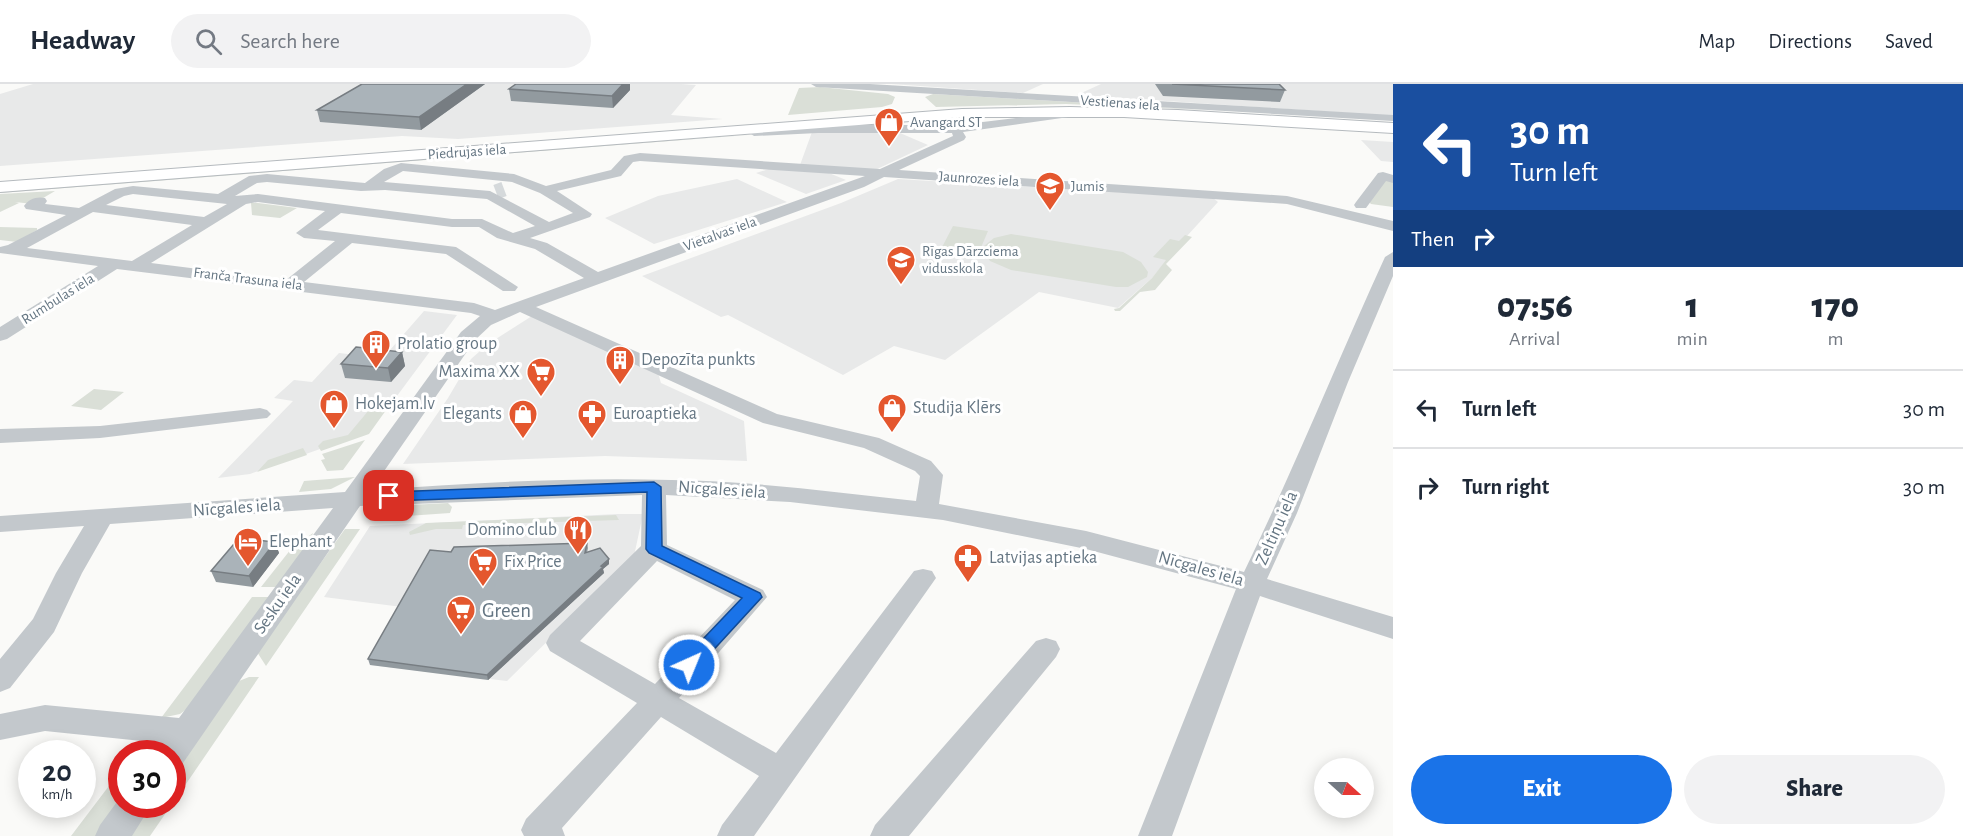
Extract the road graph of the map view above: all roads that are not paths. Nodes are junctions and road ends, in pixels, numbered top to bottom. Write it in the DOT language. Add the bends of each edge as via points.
graph roads {
  1 [pos="816,84"];
  2 [pos="1064,89"];
  3 [pos="916,91"];
  4 [pos="1050,96"];
  5 [pos="930,111"];
  6 [pos="1392,122"];
  7 [pos="949,129"];
  8 [pos="1393,133"];
  9 [pos="654,137"];
  10 [pos="880,174"];
  11 [pos="1393,178"];
  12 [pos="0,179"];
  13 [pos="522,180"];
  14 [pos="378,186"];
  15 [pos="0,187"];
  16 [pos="545,190"];
  17 [pos="496,192"];
  18 [pos="220,199"];
  19 [pos="1287,200"];
  20 [pos="40,201"];
  21 [pos="242,201"];
  22 [pos="1361,204"];
  23 [pos="1382,207"];
  24 [pos="345,209"];
  25 [pos="87,210"];
  26 [pos="206,222"];
  27 [pos="462,224"];
  28 [pos="1393,225"];
  29 [pos="548,227"];
  30 [pos="349,238"];
  31 [pos="514,238"];
  32 [pos="434,247"];
  33 [pos="5,250"];
  34 [pos="1393,256"];
  35 [pos="116,263"];
  36 [pos="136,265"];
  37 [pos="596,278"];
  38 [pos="291,284"];
  39 [pos="509,287"];
  40 [pos="520,306"];
  41 [pos="495,316"];
  42 [pos="0,335"];
  43 [pos="260,414"];
  44 [pos="0,436"];
  45 [pos="654,487"];
  46 [pos="351,499"];
  47 [pos="926,510"];
  48 [pos="102,517"];
  49 [pos="0,524"];
  50 [pos="654,549"];
  51 [pos="923,578"];
  52 [pos="1252,584"];
  53 [pos="1393,628"];
  54 [pos="1046,649"];
  55 [pos="0,680"];
  56 [pos="657,699"];
  57 [pos="0,727"];
  58 [pos="168,740"];
  59 [pos="180,740"];
  60 [pos="781,772"];
  61 [pos="125,818"];
  62 [pos="112,836"];
  63 [pos="548,836"];
  64 [pos="734,836"];
  65 [pos="887,836"];
  66 [pos="1155,836"];
  1 -- 3 [label="street, Vestienas iela"];
  2 -- 4 [label="street"];
  3 -- 4 [label="street, Vestienas iela"];
  3 -- 5 [label="street"];
  4 -- 6 [label="street, Vestienas iela"];
  5 -- 6 [label="main road, Vestienas iela" via="1102,111"];
  5 -- 6 [label="main road, Vestienas iela" via="1089,107"];
  5 -- 9 [label="main road, Piedrujas iela"];
  5 -- 12 [label="main road, Piedrujas iela"];
  7 -- 8 [label="street" via="1046,116 1113,116"];
  7 -- 9 [label="street" via="818,129"];
  7 -- 10 [label="street, Vietalvas iela" via="960,137"];
  9 -- 15 [label="main road, Piedrujas iela"];
  10 -- 16 [label="street, Jaunrozes iela" via="633,157 616,172"];
  10 -- 19 [label="street, Jaunrozes iela"];
  10 -- 37 [label="street, Vietalvas iela"];
  11 -- 22 [label="street" via="1383,176"];
  13 -- 14 [label="street" via="401,168 389,172"];
  13 -- 16 [label="street"];
  13 -- 17 [label="street"];
  14 -- 17 [label="street"];
  14 -- 18 [label="street" via="254,179"];
  14 -- 24 [label="street"];
  16 -- 29 [label="street" via="585,214"];
  17 -- 29 [label="street"];
  18 -- 21 [label="street"];
  18 -- 25 [label="street" via="127,190"];
  19 -- 22 [label="street"];
  19 -- 28 [label="street, Jaunrozes iela"];
  20 -- 25 [label="street" via="31,207"];
  21 -- 24 [label="street" via="258,198"];
  21 -- 26 [label="street"];
  22 -- 23 [label="street"];
  24 -- 27 [label="street"];
  24 -- 30 [label="street" via="304,233"];
  25 -- 26 [label="street"];
  25 -- 33 [label="street"];
  26 -- 36 [label="street"];
  27 -- 31 [label="street" via="482,223"];
  27 -- 32 [label="street"];
  29 -- 31 [label="street"];
  30 -- 32 [label="street"];
  30 -- 38 [label="street"];
  31 -- 37 [label="street" via="542,246"];
  32 -- 39 [label="street" via="450,250"];
  33 -- 35 [label="street, Franča Trasuna iela"];
  34 -- 52 [label="street, Zeltiņu iela"];
  35 -- 36 [label="street, Franča Trasuna iela"];
  35 -- 42 [label="street, Rumbulas iela"];
  36 -- 38 [label="street, Franča Trasuna iela"];
  37 -- 40 [label="street, Vietalvas iela"];
  38 -- 41 [label="street, Franča Trasuna iela" via="474,308"];
  40 -- 41 [label="street, Vietalvas iela"];
  40 -- 47 [label="street" via="770,419 871,443 923,466 932,475"];
  41 -- 46 [label="street, Sesku iela" via="468,336"];
  43 -- 44 [label="street" via="100,432"];
  45 -- 46 [label="street, Nīcgales iela"];
  45 -- 47 [label="street, Nīcgales iela" via="790,494"];
  45 -- 50 [label="street"];
  46 -- 48 [label="street, Nīcgales iela"];
  46 -- 59 [label="street, Sesku iela"];
  47 -- 52 [label="street, Nīcgales iela" via="1086,540"];
  48 -- 49 [label="street, Nīcgales iela"];
  48 -- 55 [label="street" via="44,625"];
  50 -- 56 [label="street" via="560,644"];
  50 -- 56 [label="street" via="754,597"];
  51 -- 60 [label="street"];
  52 -- 53 [label="street, Nīcgales iela"];
  52 -- 66 [label="street, Zeltiņu iela"];
  54 -- 65 [label="street"];
  56 -- 60 [label="street"];
  56 -- 63 [label="street" via="538,830"];
  57 -- 58 [label="street" via="45,718"];
  60 -- 64 [label="street"];
  61 -- 62 [label="street"];
}
